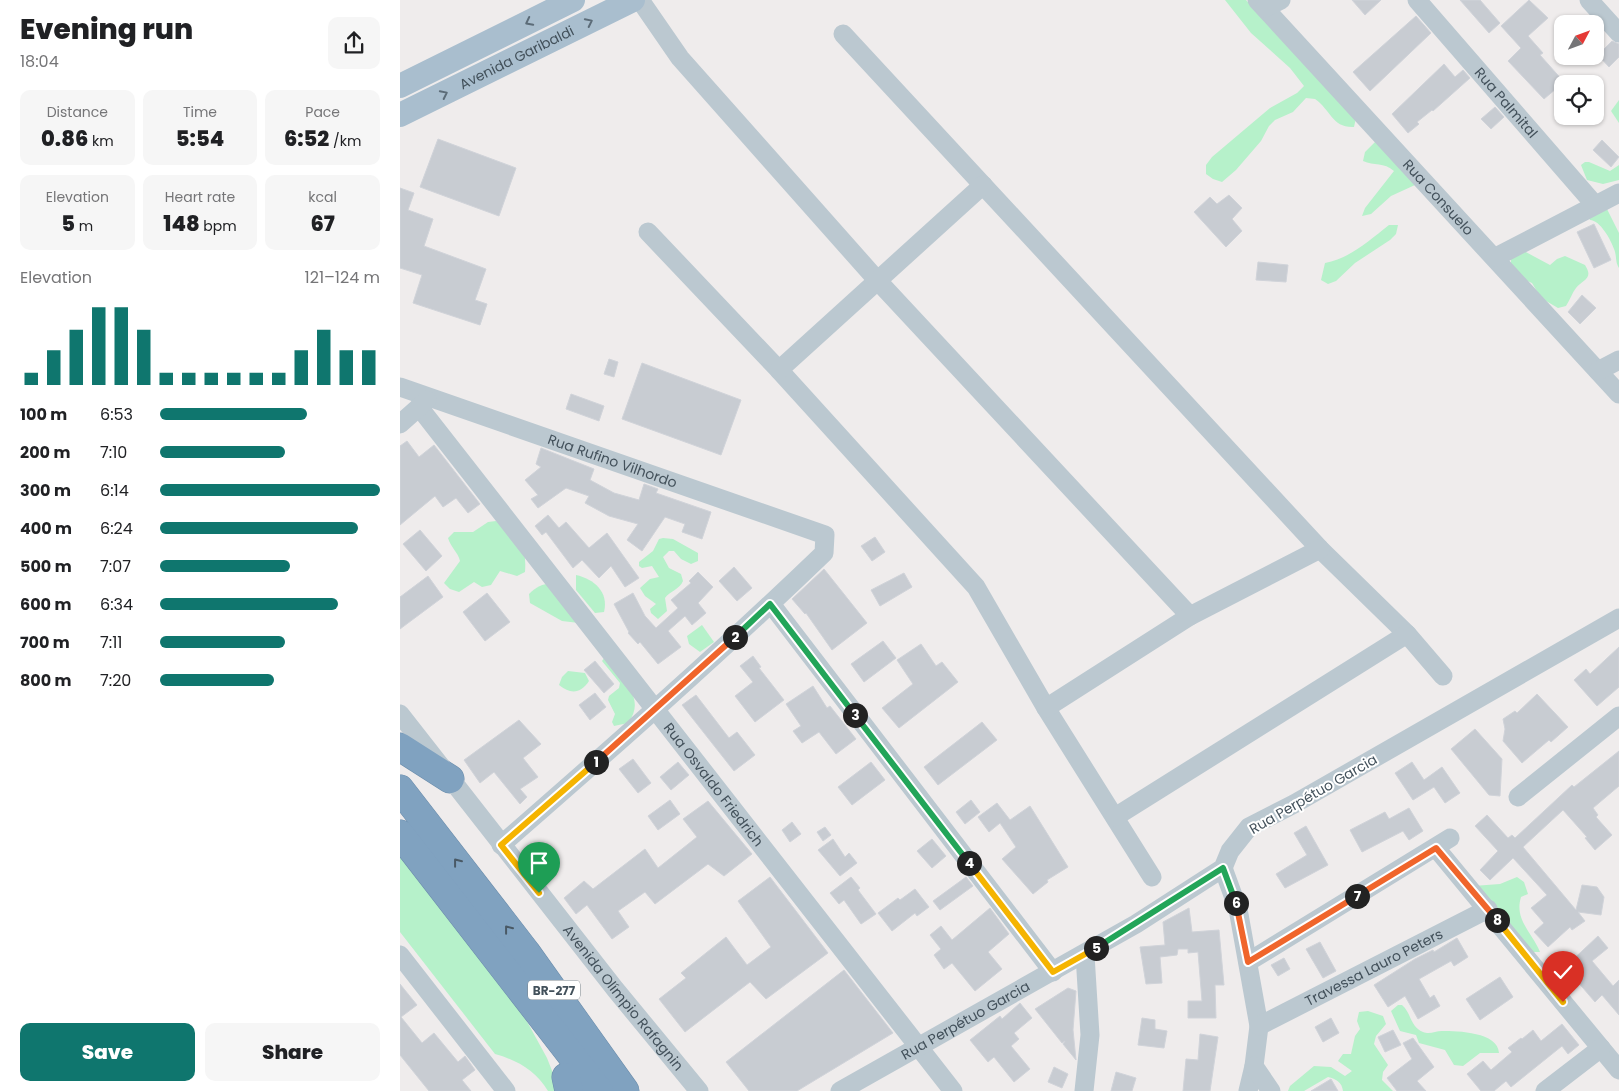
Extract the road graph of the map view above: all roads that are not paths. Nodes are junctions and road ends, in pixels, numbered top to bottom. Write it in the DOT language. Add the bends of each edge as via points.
graph roads {
  1 [pos="573,0"];
  2 [pos="633,0"];
  3 [pos="640,0"];
  4 [pos="1417,0"];
  5 [pos="1589,0"];
  6 [pos="1267,3"];
  7 [pos="1619,33"];
  8 [pos="843,34"];
  9 [pos="400,86"];
  10 [pos="400,116"];
  11 [pos="983,185"];
  12 [pos="1619,193"];
  13 [pos="1595,205"];
  14 [pos="648,232"];
  15 [pos="1496,258"];
  16 [pos="877,280"];
  17 [pos="1619,360"];
  18 [pos="779,370"];
  19 [pos="1598,372"];
  20 [pos="400,386"];
  21 [pos="1619,394"];
  22 [pos="424,403"];
  23 [pos="400,424"];
  24 [pos="1320,549"];
  25 [pos="770,604"];
  26 [pos="1190,616"];
  27 [pos="1619,618"];
  28 [pos="1407,634"];
  29 [pos="1443,676"];
  30 [pos="1046,708"];
  31 [pos="656,710"];
  32 [pos="400,714"];
  33 [pos="1619,716"];
  34 [pos="400,747"];
  35 [pos="450,779"];
  36 [pos="400,789"];
  37 [pos="1518,797"];
  38 [pos="1115,817"];
  39 [pos="400,834"];
  40 [pos="501,845"];
  41 [pos="1223,868"];
  42 [pos="1152,877"];
  43 [pos="1488,909"];
  44 [pos="526,952"];
  45 [pos="400,955"];
  46 [pos="1085,955"];
  47 [pos="1248,962"];
  48 [pos="1053,972"];
  49 [pos="512,981"];
  50 [pos="1259,1026"];
  51 [pos="918,1046"];
  52 [pos="1601,1048"];
  53 [pos="1254,1066"];
  54 [pos="1619,1070"];
  55 [pos="570,1086"];
  56 [pos="614,1088"];
  57 [pos="506,1091"];
  58 [pos="646,1091"];
  59 [pos="699,1091"];
  60 [pos="840,1091"];
  61 [pos="953,1091"];
  62 [pos="1084,1091"];
  63 [pos="1248,1091"];
  64 [pos="1271,1091"];
  65 [pos="1545,1091"];
  1 -- 9 [label="main road, Avenida Garibaldi, one-way"];
  10 -- 2 [label="main road, Avenida Garibaldi, one-way"];
  3 -- 16 [label="street" via="680,58"];
  4 -- 13 [label="street, Rua Palmital"];
  5 -- 7 [label="street"];
  6 -- 15 [label="street, Rua Consuelo"];
  8 -- 11 [label="street"];
  11 -- 16 [label="street"];
  11 -- 24 [label="street"];
  12 -- 13 [label="street"];
  13 -- 15 [label="street"];
  14 -- 18 [label="street"];
  15 -- 19 [label="street, Rua Consuelo"];
  16 -- 18 [label="street"];
  16 -- 26 [label="street"];
  17 -- 19 [label="street"];
  18 -- 30 [label="street" via="976,587"];
  19 -- 21 [label="street, Rua Consuelo"];
  20 -- 22 [label="street, Rua Rufino Vilhordo"];
  22 -- 23 [label="street"];
  22 -- 25 [label="street, Rua Rufino Vilhordo" via="825,535 824,553"];
  22 -- 31 [label="street, Rua Osvaldo Friedrich"];
  24 -- 26 [label="street"];
  24 -- 28 [label="street"];
  25 -- 31 [label="street"];
  25 -- 48 [label="street"];
  26 -- 30 [label="street"];
  27 -- 41 [label="street, Rua Perpétuo Garcia" via="1249,827 1230,852"];
  28 -- 29 [label="street"];
  28 -- 38 [label="street"];
  30 -- 38 [label="street"];
  31 -- 40 [label="street"];
  31 -- 51 [label="street, Rua Osvaldo Friedrich"];
  32 -- 35 [label="street, Avenida Olímpio Rafagnin"];
  33 -- 37 [label="street"];
  34 -- 35 [label="highway"];
  35 -- 40 [label="street, Avenida Olímpio Rafagnin"];
  44 -- 36 [label="highway, BR-277, one-way"];
  38 -- 42 [label="street"];
  39 -- 49 [label="highway, BR-277"];
  40 -- 59 [label="street, Avenida Olímpio Rafagnin"];
  41 -- 46 [label="street, Rua Perpétuo Garcia"];
  41 -- 47 [label="street" via="1238,909"];
  43 -- 47 [label="street" via="1443,843"];
  43 -- 50 [label="street, Travessa Lauro Peters"];
  43 -- 52 [label="street"];
  44 -- 56 [label="highway, BR-277"];
  44 -- 58 [label="highway" via="569,993"];
  45 -- 57 [label="street"];
  46 -- 48 [label="street, Rua Perpétuo Garcia"];
  46 -- 62 [label="street" via="1090,1035"];
  47 -- 50 [label="street"];
  48 -- 51 [label="street, Rua Perpétuo Garcia"];
  49 -- 55 [label="highway"];
  49 -- 56 [label="highway, BR-277"];
  50 -- 53 [label="street"];
  51 -- 60 [label="street, Rua Perpétuo Garcia"];
  51 -- 61 [label="street, Rua Osvaldo Friedrich"];
  52 -- 54 [label="street"];
  52 -- 65 [label="street"];
  53 -- 63 [label="street"];
  53 -- 64 [label="street"];
}
